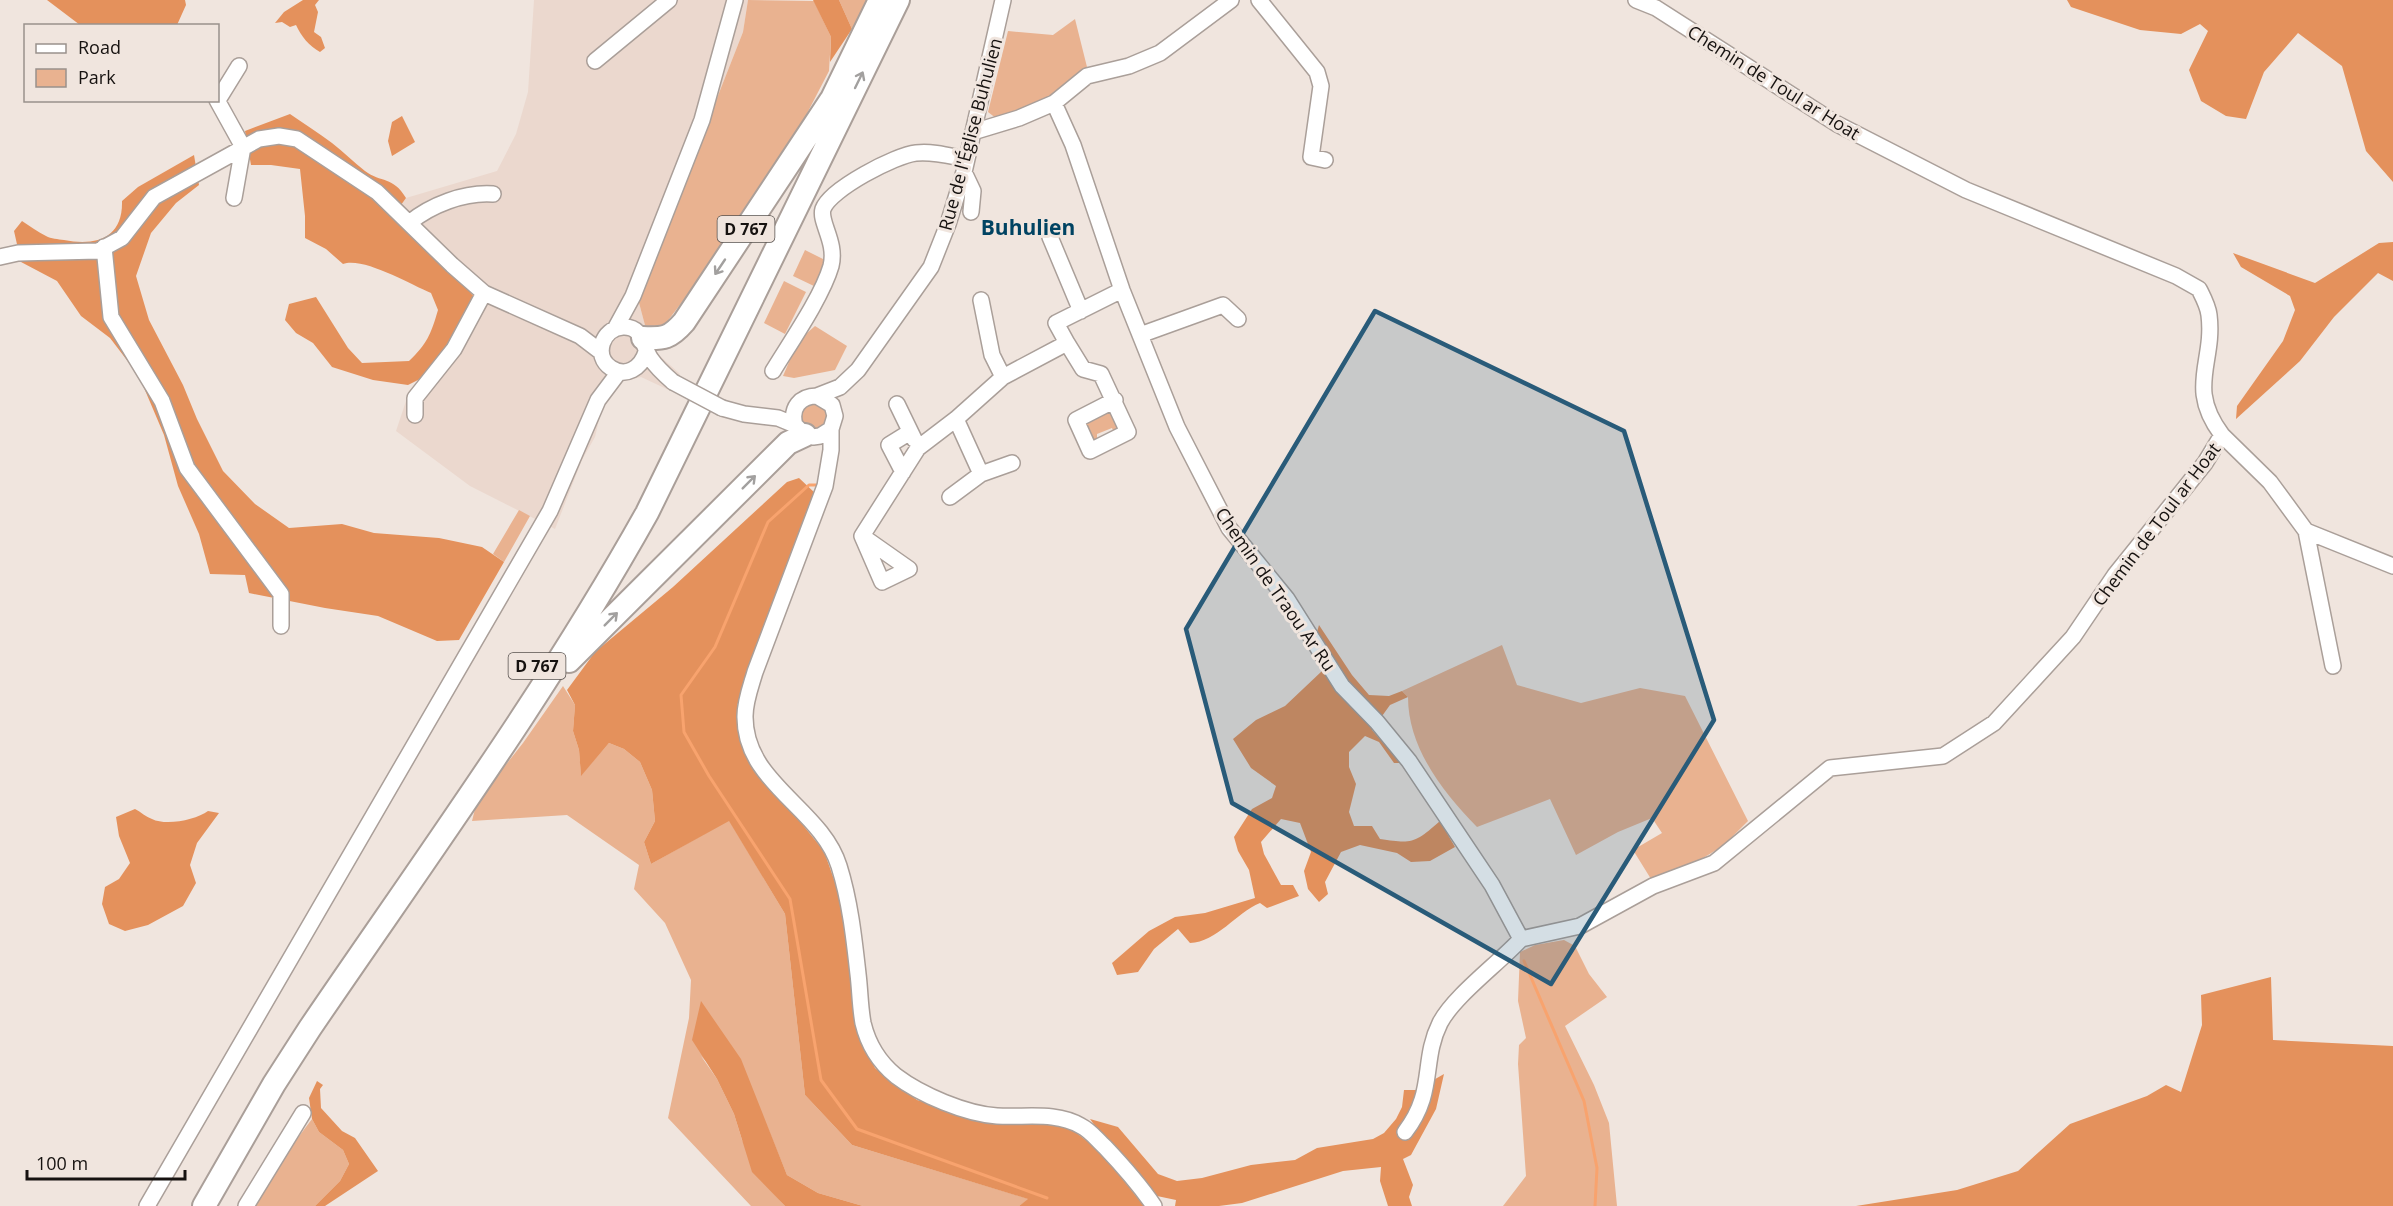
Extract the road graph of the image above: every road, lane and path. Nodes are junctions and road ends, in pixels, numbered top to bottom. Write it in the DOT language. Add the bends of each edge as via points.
graph roads {
  1 [pos="669,0"];
  2 [pos="735,0"];
  3 [pos="880,0"];
  4 [pos="898,0"];
  5 [pos="1003,0"];
  6 [pos="1231,0"];
  7 [pos="1258,0"];
  8 [pos="1636,0"];
  9 [pos="595,61"];
  10 [pos="239,66"];
  11 [pos="834,96"];
  12 [pos="219,97"];
  13 [pos="218,102"];
  14 [pos="1054,103"];
  15 [pos="973,132"];
  16 [pos="243,147"];
  17 [pos="1325,160"];
  18 [pos="965,165"];
  19 [pos="493,194"];
  20 [pos="234,198"];
  21 [pos="971,212"];
  22 [pos="409,223"];
  23 [pos="1050,237"];
  24 [pos="104,248"];
  25 [pos="0,257"];
  26 [pos="1122,290"];
  27 [pos="484,292"];
  28 [pos="633,296"];
  29 [pos="981,300"];
  30 [pos="1081,311"];
  31 [pos="1238,319"];
  32 [pos="612,330"];
  33 [pos="1140,335"];
  34 [pos="580,336"];
  35 [pos="641,340"];
  36 [pos="1067,343"];
  37 [pos="602,356"];
  38 [pos="773,371"];
  39 [pos="622,372"];
  40 [pos="1003,377"];
  41 [pos="673,382"];
  42 [pos="847,382"];
  43 [pos="818,396"];
  44 [pos="598,400"];
  45 [pos="1115,400"];
  46 [pos="799,402"];
  47 [pos="897,404"];
  48 [pos="415,415"];
  49 [pos="769,416"];
  50 [pos="956,419"];
  51 [pos="833,422"];
  52 [pos="804,432"];
  53 [pos="910,432"];
  54 [pos="2222,435"];
  55 [pos="918,448"];
  56 [pos="830,461"];
  57 [pos="1012,463"];
  58 [pos="903,472"];
  59 [pos="981,474"];
  60 [pos="950,497"];
  61 [pos="2306,531"];
  62 [pos="862,536"];
  63 [pos="2393,566"];
  64 [pos="281,626"];
  65 [pos="2333,666"];
  66 [pos="539,689"];
  67 [pos="1521,939"];
  68 [pos="303,1113"];
  69 [pos="1405,1132"];
  70 [pos="147,1206"];
  71 [pos="188,1206"];
  72 [pos="204,1206"];
  73 [pos="246,1206"];
  74 [pos="1154,1206"];
  1 -- 9 [label="street"];
  2 -- 28 [label="street" via="702,120"];
  3 -- 11 [label="highway, D 767"];
  66 -- 4 [label="highway, D 767, one-way" via="647,513"];
  5 -- 15 [label="street, Rue de l'Église Buhulien"];
  6 -- 14 [label="street" via="1160,53 1129,66 1087,76"];
  7 -- 17 [label="street" via="1317,72 1321,86 1311,157"];
  8 -- 54 [label="street, Chemin de Toul ar Hoat" via="1656,8 1837,124 1966,190 2199,289 2209,315 2203,392 2208,412"];
  10 -- 12 [label="street"];
  11 -- 35 [label="highway, D 767, one-way" via="684,322 666,337"];
  11 -- 71 [label="highway, D 767" via="668,438 597,574 256,1087"];
  13 -- 16 [label="street"];
  14 -- 15 [label="street"];
  14 -- 26 [label="street, Chemin de Traou Ar Ru" via="1073,145"];
  15 -- 18 [label="street, Rue de l'Église Buhulien"];
  16 -- 20 [label="street"];
  16 -- 22 [label="street" via="279,136 297,139 377,192"];
  16 -- 24 [label="street" via="154,197 122,238"];
  18 -- 21 [label="street" via="973,191"];
  18 -- 38 [label="street" via="927,153 900,156 830,199 822,216 833,247 830,267"];
  18 -- 42 [label="street, Rue de l'Église Buhulien" via="931,267"];
  19 -- 22 [label="street" via="477,193 424,210"];
  22 -- 27 [label="street"];
  23 -- 30 [label="street"];
  24 -- 25 [label="street" via="18,252"];
  24 -- 64 [label="street" via="111,317 162,401 187,468 281,594"];
  26 -- 30 [label="street"];
  26 -- 33 [label="street, Chemin de Traou Ar Ru"];
  27 -- 34 [label="street"];
  27 -- 48 [label="street" via="454,349 415,398"];
  28 -- 32 [label="street"];
  28 -- 35 [label="street"];
  29 -- 40 [label="street" via="992,355"];
  30 -- 36 [label="street" via="1056,323"];
  31 -- 33 [label="street" via="1223,305"];
  32 -- 34 [label="street"];
  32 -- 35 [label="street"];
  32 -- 37 [label="street" via="602,344"];
  33 -- 67 [label="street, Chemin de Traou Ar Ru" via="1177,427 1229,528 1287,600 1342,686 1409,761 1486,876"];
  34 -- 37 [label="street"];
  35 -- 39 [label="street" via="639,366"];
  35 -- 41 [label="street" via="656,366"];
  36 -- 40 [label="street"];
  36 -- 45 [label="street" via="1083,369 1101,374"];
  37 -- 39 [label="street" via="607,365"];
  37 -- 44 [label="street"];
  39 -- 41 [label="street" via="643,372"];
  39 -- 44 [label="street"];
  40 -- 50 [label="street"];
  41 -- 49 [label="street, bridge" via="722,408"];
  42 -- 43 [label="street, Rue de l'Église Buhulien"];
  42 -- 51 [label="street, Rue de l'Église Buhulien"];
  43 -- 46 [label="street"];
  43 -- 51 [label="street" via="832,405"];
  44 -- 70 [label="street" via="550,511"];
  46 -- 49 [label="street"];
  46 -- 52 [label="street" via="794,413"];
  47 -- 53 [label="street"];
  49 -- 52 [label="street"];
  50 -- 55 [label="street"];
  50 -- 59 [label="street"];
  51 -- 52 [label="street" via="826,434"];
  51 -- 56 [label="street, Rue de l'Église Buhulien"];
  52 -- 56 [label="street" via="823,445"];
  66 -- 52 [label="highway, one-way" via="788,443"];
  53 -- 55 [label="street"];
  53 -- 58 [label="street" via="889,445"];
  54 -- 61 [label="street" via="2270,482"];
  54 -- 67 [label="street, Chemin de Toul ar Hoat" via="2205,463 2115,575 2073,637 1994,723 1943,756 1830,768 1713,863 1637,894 1580,926"];
  55 -- 58 [label="street"];
  56 -- 74 [label="street, Rue de l'Église Buhulien" via="825,486 755,672 744,715 748,742 757,761 825,838 839,866 850,914 863,1023 870,1042 896,1076 932,1096 983,1115 1046,1116 1080,1125 1137,1182"];
  57 -- 59 [label="street"];
  58 -- 62 [label="street"];
  59 -- 60 [label="street"];
  61 -- 63 [label="street"];
  61 -- 65 [label="street"];
  66 -- 72 [label="highway, D 767" via="298,1047"];
  67 -- 69 [label="street" via="1445,1014 1432,1044 1423,1102"];
  68 -- 73 [label="street"];
}
